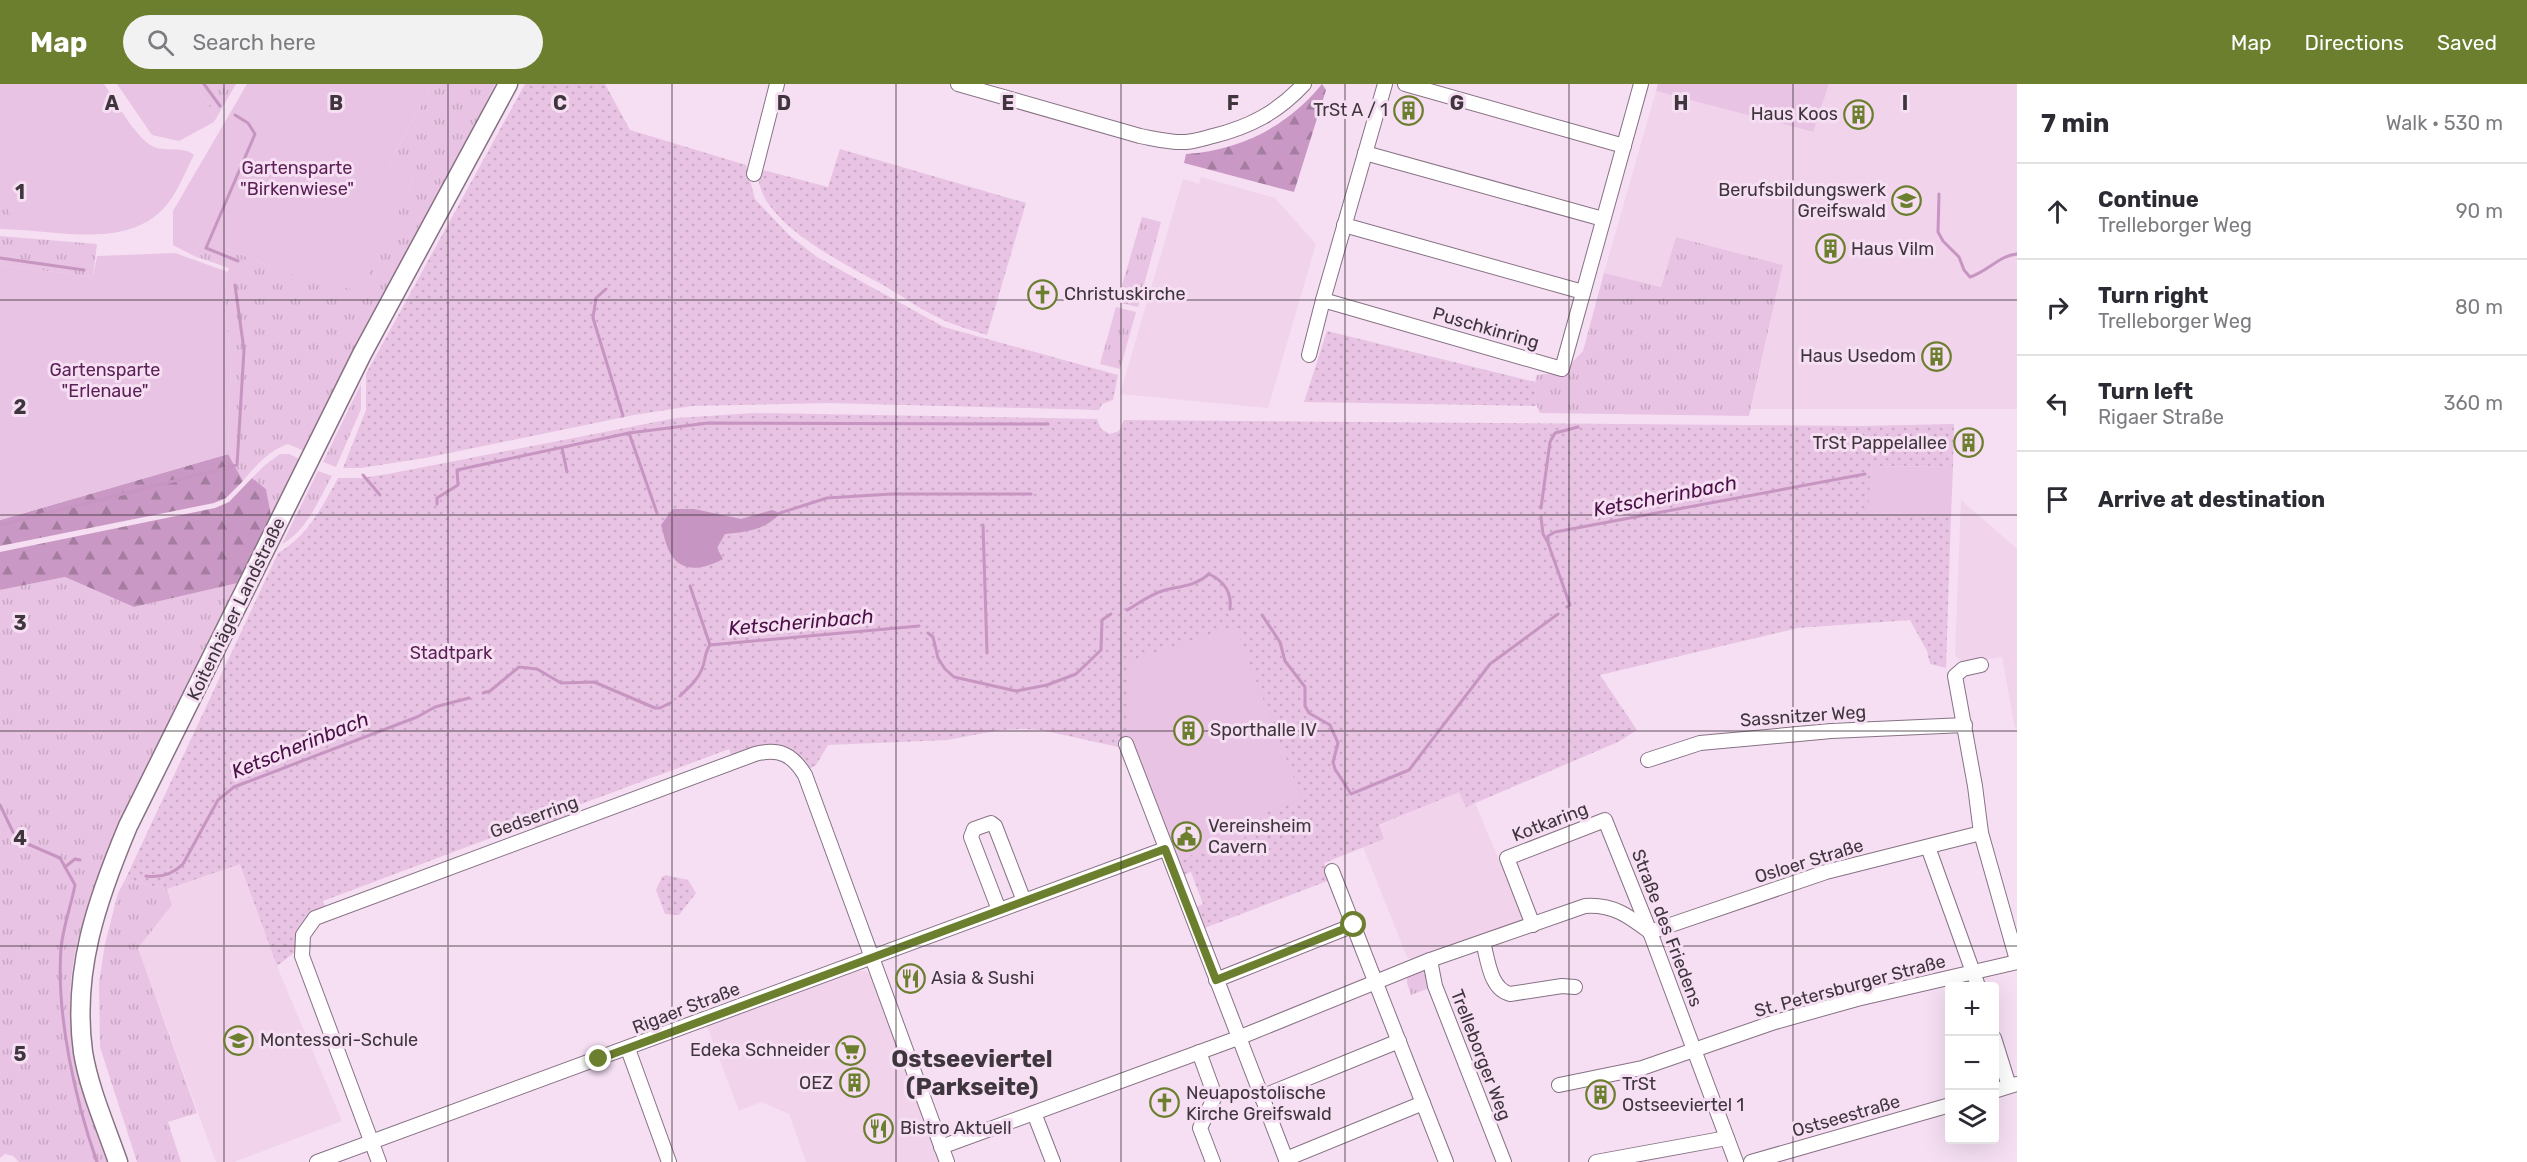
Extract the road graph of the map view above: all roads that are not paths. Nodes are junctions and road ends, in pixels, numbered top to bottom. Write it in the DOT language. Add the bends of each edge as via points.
graph roads {
  1 [pos="508,84"];
  2 [pos="777,84"];
  3 [pos="958,84"];
  4 [pos="1016,84"];
  5 [pos="1304,84"];
  6 [pos="1385,84"];
  7 [pos="1405,84"];
  8 [pos="1641,84"];
  9 [pos="1013,99"];
  10 [pos="1624,146"];
  11 [pos="1365,153"];
  12 [pos="754,174"];
  13 [pos="1603,219"];
  14 [pos="1344,225"];
  15 [pos="1583,292"];
  16 [pos="1323,300"];
  17 [pos="1309,355"];
  18 [pos="1981,665"];
  19 [pos="1965,725"];
  20 [pos="1126,744"];
  21 [pos="1648,760"];
  22 [pos="1605,820"];
  23 [pos="1981,834"];
  24 [pos="1928,847"];
  25 [pos="1165,849"];
  26 [pos="1332,871"];
  27 [pos="1024,901"];
  28 [pos="999,910"];
  29 [pos="1354,925"];
  30 [pos="1533,925"];
  31 [pos="1650,932"];
  32 [pos="1483,942"];
  33 [pos="872,957"];
  34 [pos="1430,960"];
  35 [pos="2017,961"];
  36 [pos="1974,973"];
  37 [pos="1216,980"];
  38 [pos="1376,982"];
  39 [pos="1977,982"];
  40 [pos="1575,987"];
  41 [pos="1238,1038"];
  42 [pos="1399,1041"];
  43 [pos="1999,1048"];
  44 [pos="628,1049"];
  45 [pos="1694,1050"];
  46 [pos="1199,1052"];
  47 [pos="1559,1085"];
  48 [pos="2013,1085"];
  49 [pos="1998,1090"];
  50 [pos="1261,1096"];
  51 [pos="1423,1103"];
  52 [pos="1945,1105"];
  53 [pos="1034,1113"];
  54 [pos="1727,1138"];
  55 [pos="372,1143"];
  56 [pos="941,1147"];
  57 [pos="1286,1161"];
  58 [pos="118,1162"];
  59 [pos="317,1162"];
  60 [pos="379,1162"];
  61 [pos="669,1162"];
  62 [pos="947,1162"];
  63 [pos="1053,1162"];
  64 [pos="1214,1162"];
  65 [pos="1446,1162"];
  66 [pos="1504,1162"];
  67 [pos="1596,1162"];
  68 [pos="1736,1162"];
  69 [pos="1752,1162"];
  1 -- 58 [label="main road, Koitenhäger Landstraße" via="362,354 128,826 102,888 86,948 79,1005 84,1055"];
  2 -- 12 [label="street"];
  3 -- 9 [label="street"];
  4 -- 9 [label="street"];
  5 -- 9 [label="street" via="1263,118 1239,130 1188,142 1140,136"];
  6 -- 11 [label="street"];
  7 -- 10 [label="street"];
  8 -- 10 [label="street, Puschkinring"];
  10 -- 13 [label="street, Puschkinring"];
  11 -- 13 [label="street"];
  11 -- 14 [label="street"];
  13 -- 15 [label="street, Puschkinring"];
  14 -- 15 [label="street"];
  14 -- 16 [label="street"];
  15 -- 16 [label="street, Puschkinring" via="1562,369"];
  16 -- 17 [label="street"];
  18 -- 19 [label="street" via="1963,669 1955,676"];
  19 -- 21 [label="street, Sassnitzer Weg" via="1700,743"];
  19 -- 23 [label="street"];
  20 -- 25 [label="street"];
  22 -- 30 [label="street, Kotkaring" via="1507,858"];
  22 -- 31 [label="street, Straße des Friedens"];
  23 -- 24 [label="street, Osloer Straße"];
  23 -- 35 [label="street"];
  24 -- 31 [label="street, Osloer Straße" via="1826,872"];
  24 -- 36 [label="street"];
  25 -- 27 [label="street, Rigaer Straße"];
  25 -- 37 [label="street"];
  26 -- 29 [label="street"];
  27 -- 28 [label="street, Rigaer Straße"];
  27 -- 28 [label="street" via="995,826 981,826 974,829 972,837"];
  28 -- 33 [label="street, Rigaer Straße"];
  29 -- 37 [label="street"];
  29 -- 38 [label="street"];
  30 -- 31 [label="street" via="1585,906 1601,905 1628,916"];
  30 -- 32 [label="street"];
  31 -- 45 [label="street, Straße des Friedens"];
  32 -- 34 [label="street"];
  32 -- 40 [label="street" via="1494,980 1503,993"];
  33 -- 44 [label="street, Rigaer Straße"];
  33 -- 55 [label="street, Gedserring" via="804,775 791,756 774,751 755,754 362,899 315,918 301,945"];
  33 -- 56 [label="street, Gedserring"];
  34 -- 38 [label="street"];
  34 -- 66 [label="street, Trelleborger Weg" via="1439,997"];
  35 -- 36 [label="street, St. Petersburger Straße"];
  36 -- 39 [label="street"];
  36 -- 45 [label="street, St. Petersburger Straße" via="1857,999"];
  37 -- 41 [label="street"];
  38 -- 41 [label="street"];
  38 -- 42 [label="street"];
  41 -- 46 [label="street"];
  41 -- 50 [label="street"];
  42 -- 50 [label="street"];
  42 -- 51 [label="street"];
  43 -- 48 [label="street"];
  44 -- 55 [label="street, Rigaer Straße"];
  44 -- 61 [label="street"];
  45 -- 47 [label="street" via="1642,1068"];
  45 -- 54 [label="street, Straße des Friedens"];
  46 -- 53 [label="street"];
  46 -- 64 [label="street" via="1215,1096 1200,1128"];
  48 -- 49 [label="street"];
  50 -- 57 [label="street"];
  51 -- 57 [label="street"];
  51 -- 65 [label="street"];
  52 -- 69 [label="street, Ostseestraße"];
  53 -- 56 [label="street"];
  53 -- 63 [label="street"];
  54 -- 67 [label="street"];
  54 -- 68 [label="street, Straße des Friedens"];
  55 -- 59 [label="street, Rigaer Straße"];
  55 -- 60 [label="street, Gedserring"];
  56 -- 62 [label="street, Gedserring"];
}
